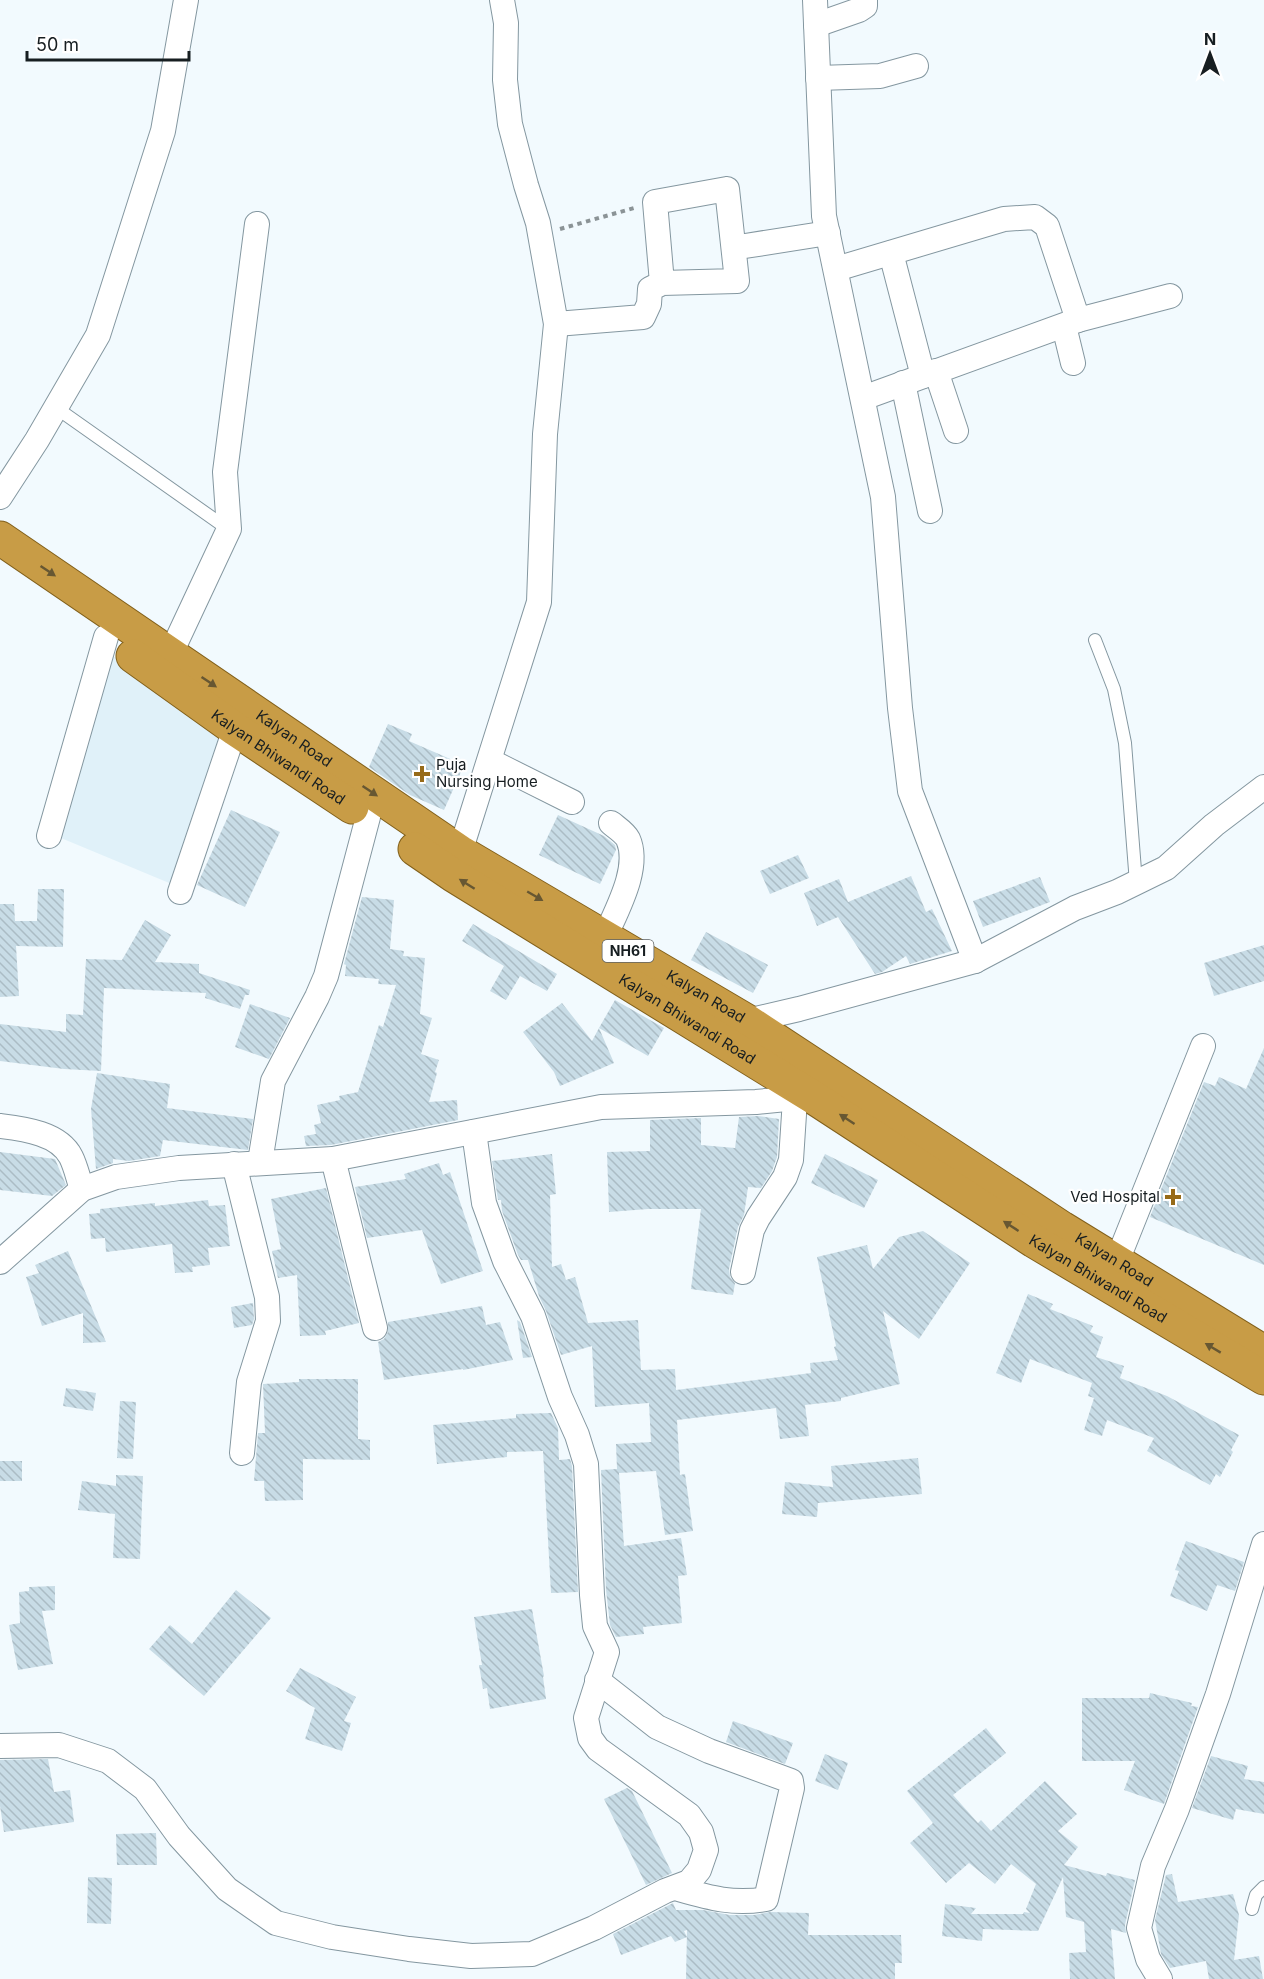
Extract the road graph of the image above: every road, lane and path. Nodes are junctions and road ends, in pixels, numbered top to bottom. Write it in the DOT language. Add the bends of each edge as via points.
graph roads {
  1 [pos="186,0"];
  2 [pos="502,0"];
  3 [pos="815,0"];
  4 [pos="865,0"];
  5 [pos="816,26"];
  6 [pos="916,66"];
  7 [pos="818,78"];
  8 [pos="655,202"];
  9 [pos="257,224"];
  10 [pos="571,226"];
  11 [pos="828,233"];
  12 [pos="745,246"];
  13 [pos="891,253"];
  14 [pos="836,269"];
  15 [pos="662,283"];
  16 [pos="1170,296"];
  17 [pos="1071,323"];
  18 [pos="556,324"];
  19 [pos="1073,363"];
  20 [pos="921,377"];
  21 [pos="863,398"];
  22 [pos="55,407"];
  23 [pos="956,431"];
  24 [pos="0,497"];
  25 [pos="930,511"];
  26 [pos="229,529"];
  27 [pos="0,538"];
  28 [pos="0,565"];
  29 [pos="106,638"];
  30 [pos="1095,640"];
  31 [pos="170,655"];
  32 [pos="235,729"];
  33 [pos="490,761"];
  34 [pos="1264,787"];
  35 [pos="572,802"];
  36 [pos="368,818"];
  37 [pos="611,823"];
  38 [pos="49,836"];
  39 [pos="460,852"];
  40 [pos="1136,883"];
  41 [pos="180,892"];
  42 [pos="605,937"];
  43 [pos="975,961"];
  44 [pos="747,1021"];
  45 [pos="1203,1046"];
  46 [pos="845,1086"];
  47 [pos="804,1098"];
  48 [pos="0,1126"];
  49 [pos="474,1132"];
  50 [pos="333,1159"];
  51 [pos="260,1162"];
  52 [pos="234,1164"];
  53 [pos="82,1189"];
  54 [pos="1117,1261"];
  55 [pos="0,1262"];
  56 [pos="743,1272"];
  57 [pos="375,1328"];
  58 [pos="1264,1352"];
  59 [pos="1264,1378"];
  60 [pos="242,1453"];
  61 [pos="1264,1544"];
  62 [pos="597,1680"];
  63 [pos="0,1746"];
  64 [pos="1264,1887"];
  65 [pos="675,1888"];
  66 [pos="1252,1909"];
  67 [pos="1160,1979"];
  1 -- 22 [label="street" via="163,131 121,268 98,335"];
  2 -- 18 [label="street" via="510,124 538,223"];
  3 -- 5 [label="street"];
  4 -- 5 [label="street" via="865,6 859,10"];
  5 -- 7 [label="street"];
  6 -- 7 [label="street" via="880,76"];
  7 -- 11 [label="street"];
  8 -- 10 [label="path"];
  8 -- 15 [label="street"];
  8 -- 15 [label="street" via="727,189 737,281"];
  9 -- 26 [label="street" via="225,472"];
  11 -- 12 [label="street"];
  11 -- 14 [label="street"];
  13 -- 14 [label="street"];
  13 -- 17 [label="street" via="1004,219 1035,217 1047,226"];
  13 -- 20 [label="street"];
  14 -- 21 [label="street"];
  15 -- 18 [label="street" via="651,288 643,317"];
  16 -- 17 [label="street"];
  17 -- 19 [label="street"];
  17 -- 20 [label="street"];
  18 -- 33 [label="street" via="545,434 539,602"];
  20 -- 21 [label="street"];
  20 -- 23 [label="street"];
  20 -- 25 [label="street"];
  21 -- 43 [label="street" via="883,497 910,791"];
  22 -- 24 [label="street"];
  22 -- 26 [label="lane"];
  26 -- 31 [label="street"];
  27 -- 31 [label="highway, Kalyan Road / NH61, one-way"];
  28 -- 29 [label="highway, Kalyan Bhiwandi Road / NH61"];
  29 -- 32 [label="highway, Kalyan Bhiwandi Road / NH61"];
  29 -- 38 [label="street"];
  30 -- 40 [label="lane" via="1114,689 1125,743"];
  31 -- 39 [label="highway, Kalyan Road / NH61, one-way"];
  32 -- 36 [label="highway, Kalyan Bhiwandi Road / NH61"];
  32 -- 41 [label="street"];
  33 -- 35 [label="street"];
  33 -- 39 [label="street"];
  34 -- 40 [label="street" via="1166,868"];
  47 -- 36 [label="highway, Kalyan Bhiwandi Road / NH61, one-way"];
  36 -- 51 [label="street" via="326,976 273,1081"];
  37 -- 42 [label="street" via="627,836 632,851 628,883"];
  39 -- 42 [label="highway, Kalyan Road / NH61, one-way"];
  40 -- 43 [label="street" via="1075,908"];
  42 -- 44 [label="highway, Kalyan Road / NH61"];
  43 -- 44 [label="street"];
  44 -- 46 [label="highway, Kalyan Road / NH61"];
  45 -- 54 [label="street"];
  46 -- 47 [label="street"];
  46 -- 54 [label="highway, Kalyan Road / NH61"];
  47 -- 49 [label="street" via="601,1107"];
  47 -- 56 [label="street" via="791,1160 785,1177 752,1230"];
  59 -- 47 [label="highway, Kalyan Bhiwandi Road / NH61, one-way"];
  48 -- 53 [label="street" via="57,1140 70,1155"];
  49 -- 50 [label="street"];
  49 -- 62 [label="street" via="484,1203 505,1261 533,1316 586,1464 595,1626 607,1653"];
  50 -- 51 [label="street"];
  50 -- 57 [label="street"];
  51 -- 52 [label="street"];
  52 -- 53 [label="street" via="116,1177"];
  52 -- 60 [label="street" via="267,1297 268,1321 249,1382"];
  53 -- 55 [label="street"];
  54 -- 58 [label="highway, Kalyan Road / NH61"];
  61 -- 67 [label="street" via="1218,1694 1153,1866 1139,1928"];
  62 -- 65 [label="street" via="586,1718 590,1738 598,1749 689,1815 702,1832 706,1850 699,1870"];
  62 -- 65 [label="street" via="657,1727 790,1781 792,1788 766,1899 745,1903"];
  63 -- 65 [label="street" via="59,1745 108,1761 145,1789 179,1836 227,1889 276,1923 332,1937 471,1956 531,1954"];
  64 -- 66 [label="lane" via="1256,1895"];
}
